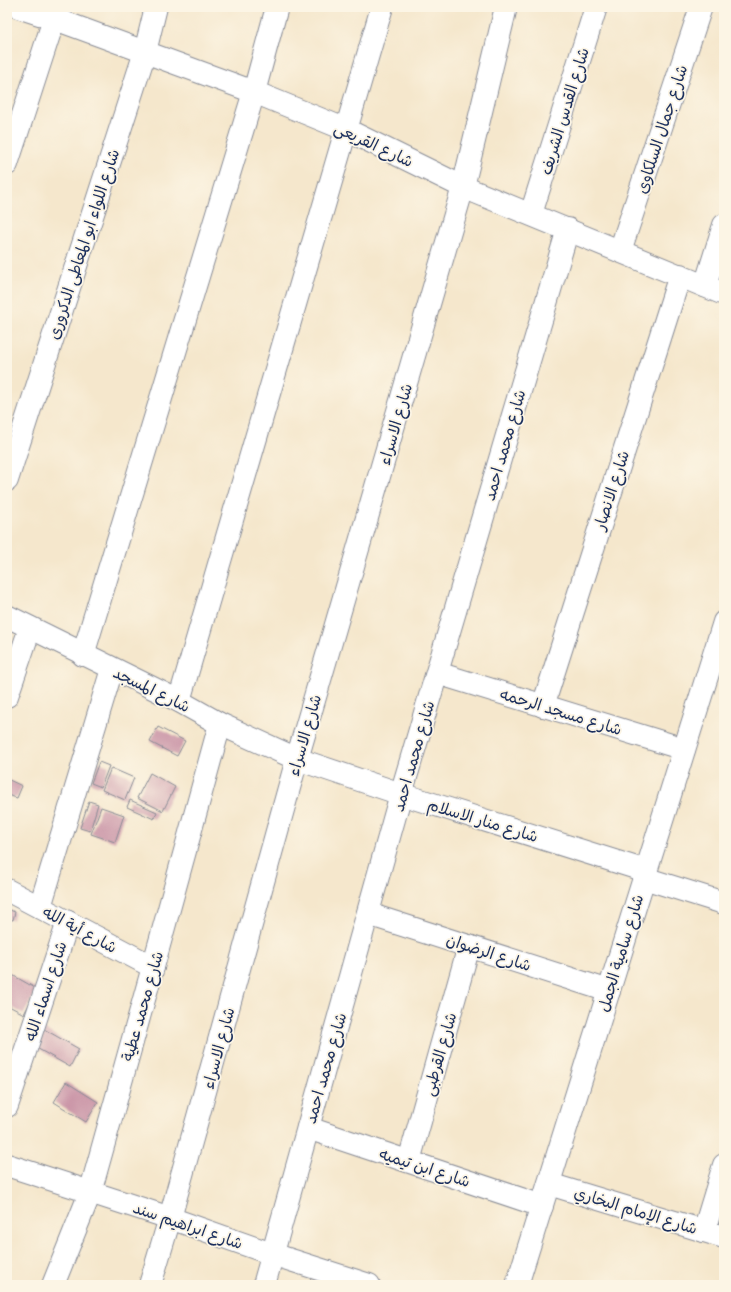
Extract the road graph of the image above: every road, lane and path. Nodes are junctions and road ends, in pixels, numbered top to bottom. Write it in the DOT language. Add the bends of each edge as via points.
graph roads {
  1 [pos="18,7"];
  2 [pos="156,7"];
  3 [pos="277,7"];
  4 [pos="382,7"];
  5 [pos="506,7"];
  6 [pos="596,7"];
  7 [pos="701,7"];
  8 [pos="56,13"];
  9 [pos="145,52"];
  10 [pos="254,92"];
  11 [pos="347,130"];
  12 [pos="7,164"];
  13 [pos="463,187"];
  14 [pos="531,214"];
  15 [pos="724,224"];
  16 [pos="568,229"];
  17 [pos="620,251"];
  18 [pos="680,275"];
  19 [pos="715,290"];
  20 [pos="7,480"];
  21 [pos="7,616"];
  22 [pos="724,622"];
  23 [pos="30,628"];
  24 [pos="83,655"];
  25 [pos="112,669"];
  26 [pos="437,673"];
  27 [pos="7,696"];
  28 [pos="178,701"];
  29 [pos="543,706"];
  30 [pos="220,724"];
  31 [pos="684,749"];
  32 [pos="297,759"];
  33 [pos="401,794"];
  34 [pos="645,874"];
  35 [pos="7,890"];
  36 [pos="724,903"];
  37 [pos="40,907"];
  38 [pos="368,914"];
  39 [pos="68,922"];
  40 [pos="469,946"];
  41 [pos="153,967"];
  42 [pos="609,991"];
  43 [pos="7,1106"];
  44 [pos="308,1128"];
  45 [pos="409,1161"];
  46 [pos="7,1165"];
  47 [pos="724,1165"];
  48 [pos="549,1184"];
  49 [pos="90,1193"];
  50 [pos="542,1206"];
  51 [pos="170,1218"];
  52 [pos="714,1234"];
  53 [pos="272,1254"];
  54 [pos="54,1285"];
  55 [pos="150,1285"];
  56 [pos="264,1285"];
  57 [pos="369,1285"];
  58 [pos="517,1285"];
  1 -- 8 [label="street, شارع القريعى"];
  2 -- 9 [label="street, شارع اللواء ابو المعاطى الدكرورى"];
  3 -- 10 [label="street"];
  4 -- 11 [label="street"];
  5 -- 13 [label="street, شارع الاسراء"];
  6 -- 14 [label="street, شارع القدس الشريف"];
  7 -- 17 [label="street, شارع جمال السلكاوى"];
  8 -- 9 [label="street, شارع القريعى"];
  8 -- 12 [label="street"];
  9 -- 10 [label="street, شارع القريعى"];
  9 -- 20 [label="street, شارع اللواء ابو المعاطى الدكرورى"];
  10 -- 11 [label="street, شارع القريعى"];
  10 -- 24 [label="street"];
  11 -- 13 [label="street, شارع القريعى"];
  11 -- 28 [label="street"];
  13 -- 14 [label="street, شارع القريعى"];
  13 -- 32 [label="street, شارع الاسراء"];
  14 -- 16 [label="street, شارع القريعى"];
  15 -- 19 [label="street"];
  16 -- 17 [label="street, شارع القريعى"];
  16 -- 26 [label="street, شارع محمد احمد"];
  17 -- 18 [label="street, شارع القريعى"];
  18 -- 19 [label="street, شارع القريعى"];
  18 -- 29 [label="street, شارع الانصار"];
  21 -- 23 [label="street, شارع المسجد"];
  22 -- 31 [label="street, شارع سامية الجمل"];
  23 -- 24 [label="street, شارع المسجد"];
  23 -- 27 [label="street"];
  24 -- 25 [label="street, شارع المسجد"];
  25 -- 28 [label="street, شارع المسجد"];
  25 -- 37 [label="street"];
  26 -- 29 [label="street, شارع مسجد الرحمه"];
  26 -- 33 [label="street, شارع محمد احمد"];
  28 -- 30 [label="street, شارع المسجد"];
  29 -- 31 [label="street, شارع مسجد الرحمه"];
  30 -- 32 [label="street, شارع المسجد"];
  30 -- 41 [label="street, شارع محمد عطية"];
  31 -- 34 [label="street, شارع سامية الجمل"];
  32 -- 33 [label="street, شارع منار الاسلام"];
  32 -- 51 [label="street, شارع الاسراء"];
  33 -- 34 [label="street, شارع منار الاسلام"];
  33 -- 38 [label="street, شارع محمد احمد"];
  34 -- 36 [label="street, شارع منار الاسلام"];
  34 -- 42 [label="street, شارع سامية الجمل"];
  35 -- 37 [label="street, شارع أية الله"];
  37 -- 39 [label="street, شارع أية الله"];
  38 -- 40 [label="street, شارع الرضوان"];
  38 -- 44 [label="street, شارع محمد احمد"];
  39 -- 41 [label="street, شارع أية الله"];
  39 -- 43 [label="street, شارع اسماء الله"];
  40 -- 42 [label="street, شارع الرضوان"];
  40 -- 45 [label="street, شارع القرطبى"];
  41 -- 49 [label="street, شارع محمد عطية"];
  42 -- 48 [label="street, شارع سامية الجمل"];
  44 -- 45 [label="street, شارع ابن تيميه"];
  44 -- 53 [label="street, شارع محمد احمد"];
  45 -- 50 [label="street, شارع ابن تيميه"];
  46 -- 49 [label="street, شارع ابراهيم سند"];
  47 -- 52 [label="street"];
  48 -- 50 [label="street, شارع سامية الجمل"];
  48 -- 52 [label="street, شارع الإمام البخاري"];
  49 -- 51 [label="street, شارع ابراهيم سند"];
  49 -- 54 [label="street, شارع محمد عطية"];
  50 -- 58 [label="street, شارع سامية الجمل"];
  51 -- 53 [label="street, شارع ابراهيم سند"];
  51 -- 55 [label="street, شارع الاسراء"];
  53 -- 56 [label="street, شارع محمد احمد"];
  53 -- 57 [label="street, شارع ابراهيم سند"];
}
